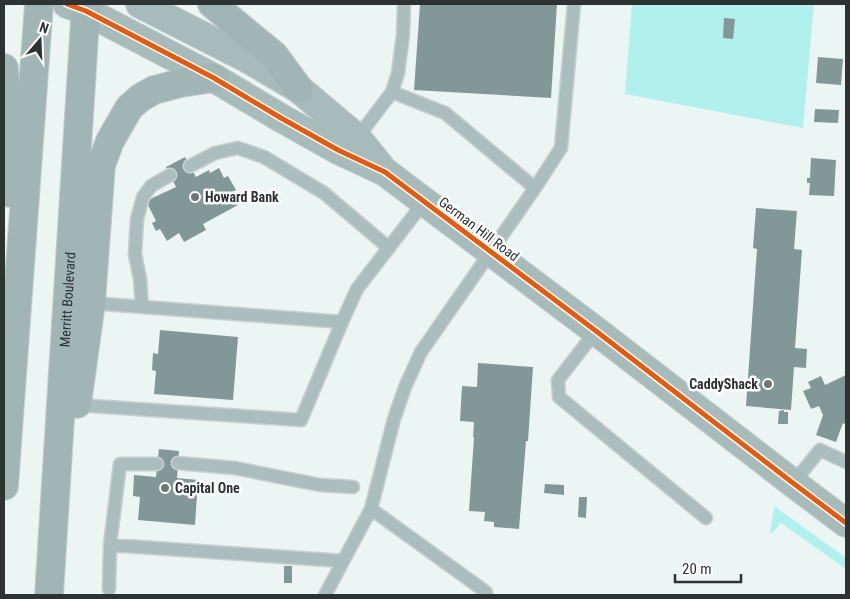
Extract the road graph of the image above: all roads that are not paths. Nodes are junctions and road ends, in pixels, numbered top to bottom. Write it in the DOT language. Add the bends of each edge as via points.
graph roads {
  1 [pos="39,4"];
  2 [pos="140,4"];
  3 [pos="212,4"];
  4 [pos="404,4"];
  5 [pos="574,4"];
  6 [pos="80,6"];
  7 [pos="4,68"];
  8 [pos="214,78"];
  9 [pos="299,88"];
  10 [pos="392,92"];
  11 [pos="357,138"];
  12 [pos="190,166"];
  13 [pos="385,172"];
  14 [pos="170,175"];
  15 [pos="6,185"];
  16 [pos="535,188"];
  17 [pos="424,202"];
  18 [pos="389,248"];
  19 [pos="491,252"];
  20 [pos="11,277"];
  21 [pos="91,303"];
  22 [pos="142,307"];
  23 [pos="342,322"];
  24 [pos="596,331"];
  25 [pos="69,404"];
  26 [pos="846,462"];
  27 [pos="157,464"];
  28 [pos="178,464"];
  29 [pos="793,483"];
  30 [pos="4,486"];
  31 [pos="353,487"];
  32 [pos="371,509"];
  33 [pos="706,518"];
  34 [pos="846,523"];
  35 [pos="110,545"];
  36 [pos="343,561"];
  37 [pos="109,589"];
  38 [pos="49,595"];
  39 [pos="325,595"];
  40 [pos="486,595"];
  1 -- 20 [label="main road"];
  2 -- 9 [label="street, German Hill Road"];
  3 -- 9 [label="main road" via="274,55"];
  4 -- 10 [label="lane" via="398,72"];
  5 -- 16 [label="lane" via="561,148"];
  6 -- 8 [label="street, German Hill Road"];
  6 -- 25 [label="main road, Merritt Boulevard"];
  7 -- 15 [label="main road" via="8,124"];
  8 -- 13 [label="street, German Hill Road" via="338,150"];
  8 -- 21 [label="main road" via="154,90 140,98 129,108 110,141 101,165"];
  9 -- 11 [label="street, German Hill Road"];
  10 -- 11 [label="lane"];
  10 -- 16 [label="lane" via="445,113"];
  11 -- 13 [label="street, German Hill Road"];
  12 -- 18 [label="lane" via="215,153 238,148 264,157 324,193"];
  13 -- 17 [label="street, German Hill Road"];
  14 -- 22 [label="lane" via="151,186 143,198 137,219 135,254"];
  15 -- 20 [label="main road"];
  16 -- 19 [label="lane"];
  17 -- 18 [label="lane"];
  17 -- 19 [label="street, German Hill Road"];
  18 -- 23 [label="lane" via="357,289"];
  19 -- 24 [label="street, German Hill Road"];
  19 -- 32 [label="lane" via="421,352 394,418"];
  20 -- 30 [label="main road"];
  21 -- 22 [label="lane"];
  21 -- 25 [label="main road"];
  22 -- 23 [label="lane"];
  23 -- 25 [label="lane" via="301,420"];
  24 -- 29 [label="street, German Hill Road"];
  24 -- 33 [label="lane" via="558,380 559,397"];
  25 -- 38 [label="main road, Merritt Boulevard"];
  26 -- 29 [label="lane" via="820,450"];
  27 -- 35 [label="lane" via="120,464"];
  28 -- 31 [label="lane" via="235,468 320,485"];
  29 -- 34 [label="street, German Hill Road"];
  32 -- 36 [label="lane"];
  32 -- 40 [label="lane"];
  35 -- 36 [label="lane"];
  35 -- 37 [label="lane"];
  36 -- 39 [label="lane"];
}
